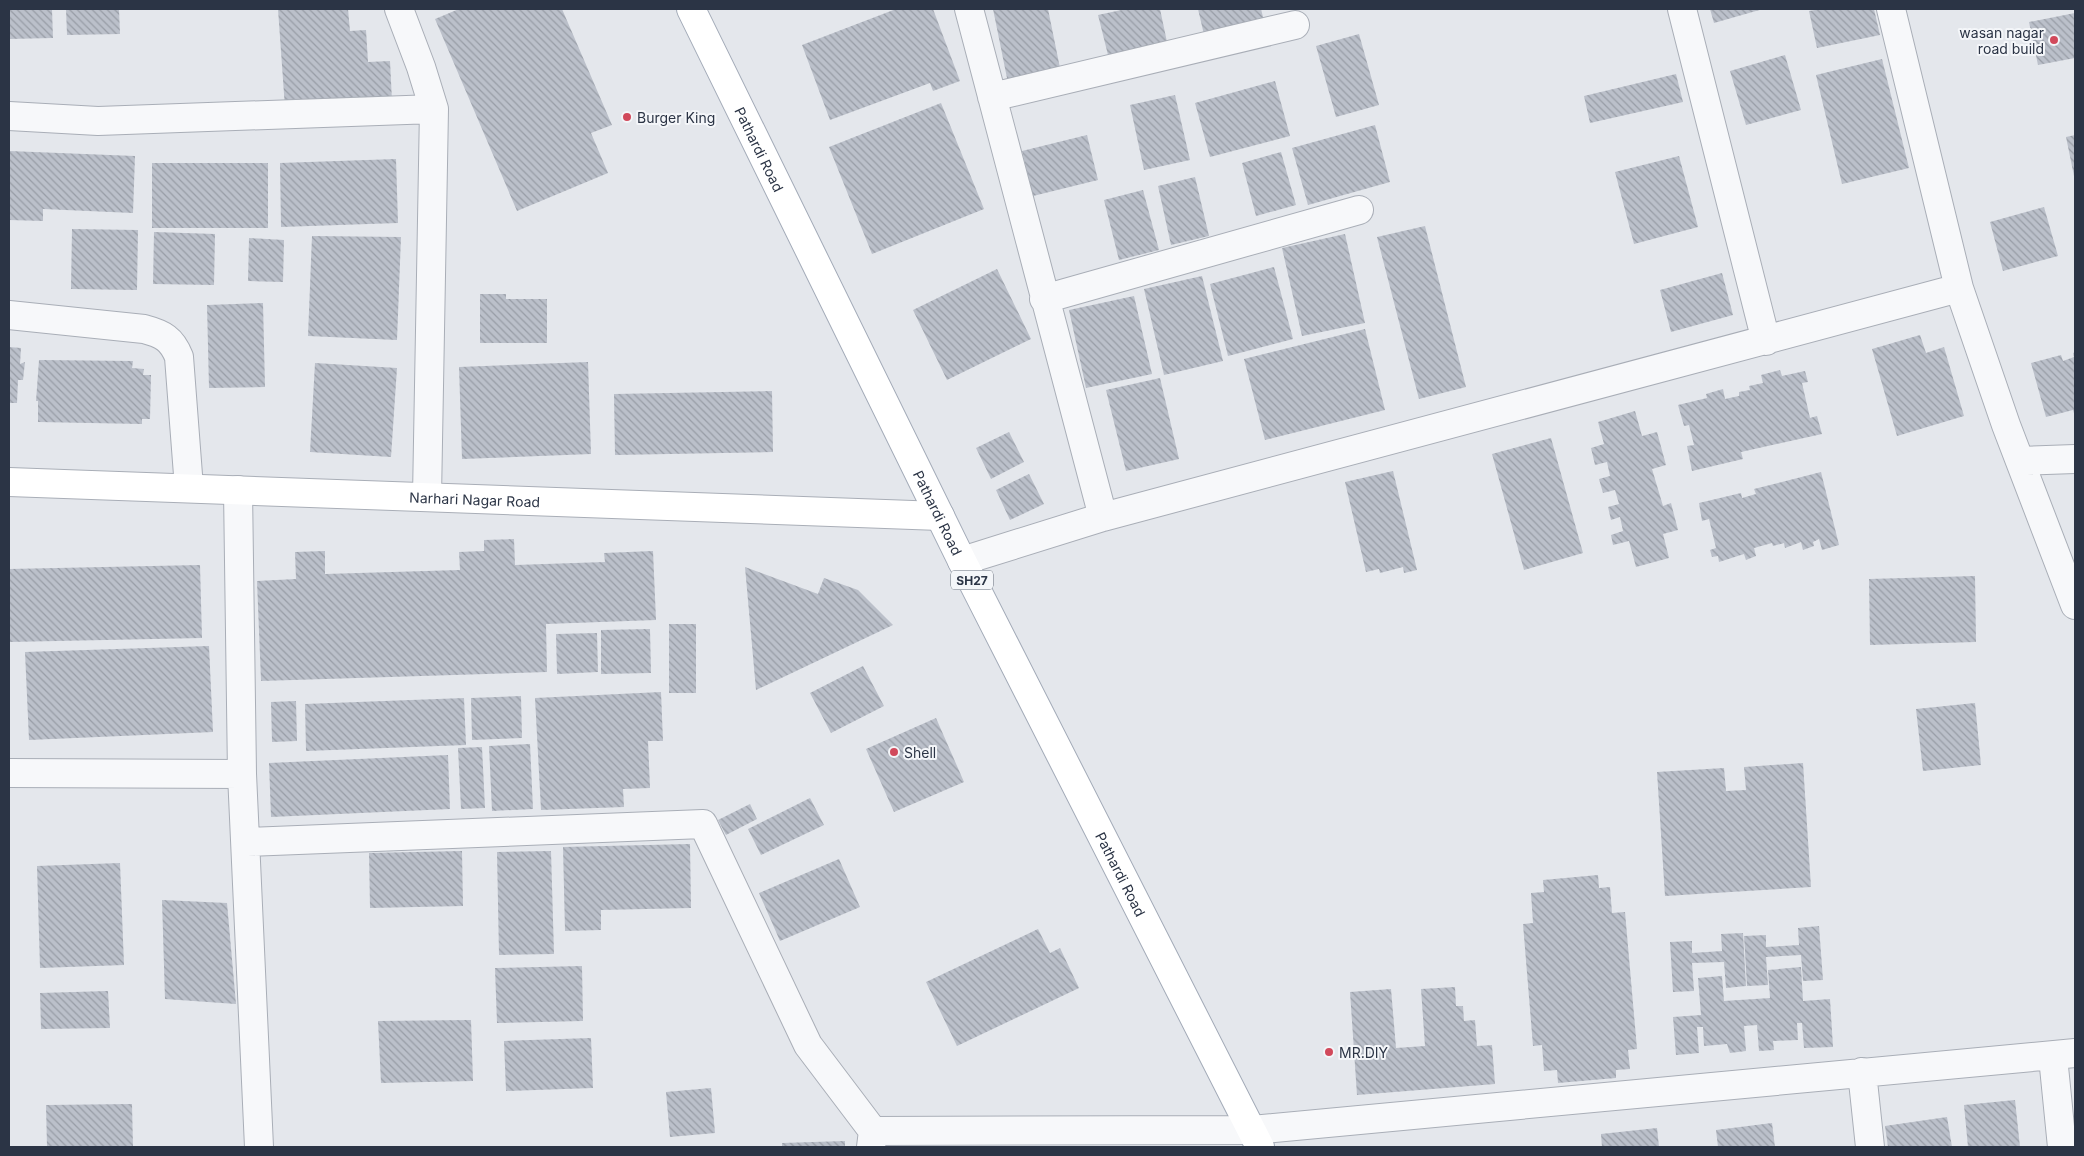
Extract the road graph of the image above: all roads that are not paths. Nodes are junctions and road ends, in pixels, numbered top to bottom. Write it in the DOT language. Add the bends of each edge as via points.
graph roads {
  1 [pos="399,9"];
  2 [pos="691,9"];
  3 [pos="969,9"];
  4 [pos="1682,9"];
  5 [pos="1891,9"];
  6 [pos="1295,25"];
  7 [pos="992,97"];
  8 [pos="434,109"];
  9 [pos="9,116"];
  10 [pos="1359,210"];
  11 [pos="1960,288"];
  12 [pos="1044,299"];
  13 [pos="9,315"];
  14 [pos="1766,341"];
  15 [pos="2075,459"];
  16 [pos="2020,461"];
  17 [pos="9,482"];
  18 [pos="189,488"];
  19 [pos="238,490"];
  20 [pos="427,497"];
  21 [pos="940,516"];
  22 [pos="1103,517"];
  23 [pos="962,561"];
  24 [pos="2075,605"];
  25 [pos="9,773"];
  26 [pos="242,774"];
  27 [pos="247,842"];
  28 [pos="2064,1055"];
  29 [pos="1862,1072"];
  30 [pos="872,1139"];
  31 [pos="1256,1139"];
  32 [pos="258,1147"];
  33 [pos="1870,1147"];
  34 [pos="2062,1147"];
  1 -- 8 [label="street" via="422,67"];
  2 -- 21 [label="main road, Pathardi Road / SH27"];
  3 -- 7 [label="street"];
  4 -- 14 [label="street"];
  5 -- 11 [label="street"];
  6 -- 7 [label="street"];
  7 -- 12 [label="street"];
  8 -- 9 [label="street" via="98,121"];
  8 -- 20 [label="street"];
  10 -- 12 [label="street"];
  11 -- 14 [label="street"];
  11 -- 16 [label="street"];
  12 -- 22 [label="street"];
  13 -- 18 [label="street" via="144,330 161,333 174,343 179,357"];
  14 -- 22 [label="street"];
  15 -- 16 [label="street"];
  16 -- 24 [label="street"];
  17 -- 18 [label="main road, Narhari Nagar Road"];
  18 -- 19 [label="main road, Narhari Nagar Road"];
  19 -- 20 [label="main road, Narhari Nagar Road"];
  19 -- 26 [label="street"];
  20 -- 21 [label="main road, Narhari Nagar Road"];
  21 -- 23 [label="main road, Pathardi Road / SH27"];
  22 -- 23 [label="street"];
  23 -- 31 [label="main road, Pathardi Road / SH27"];
  25 -- 26 [label="street"];
  26 -- 27 [label="street"];
  27 -- 30 [label="street" via="704,824 808,1045"];
  27 -- 32 [label="street"];
  28 -- 29 [label="street"];
  28 -- 34 [label="street"];
  29 -- 31 [label="street"];
  29 -- 33 [label="street"];
  30 -- 31 [label="street"];
}
